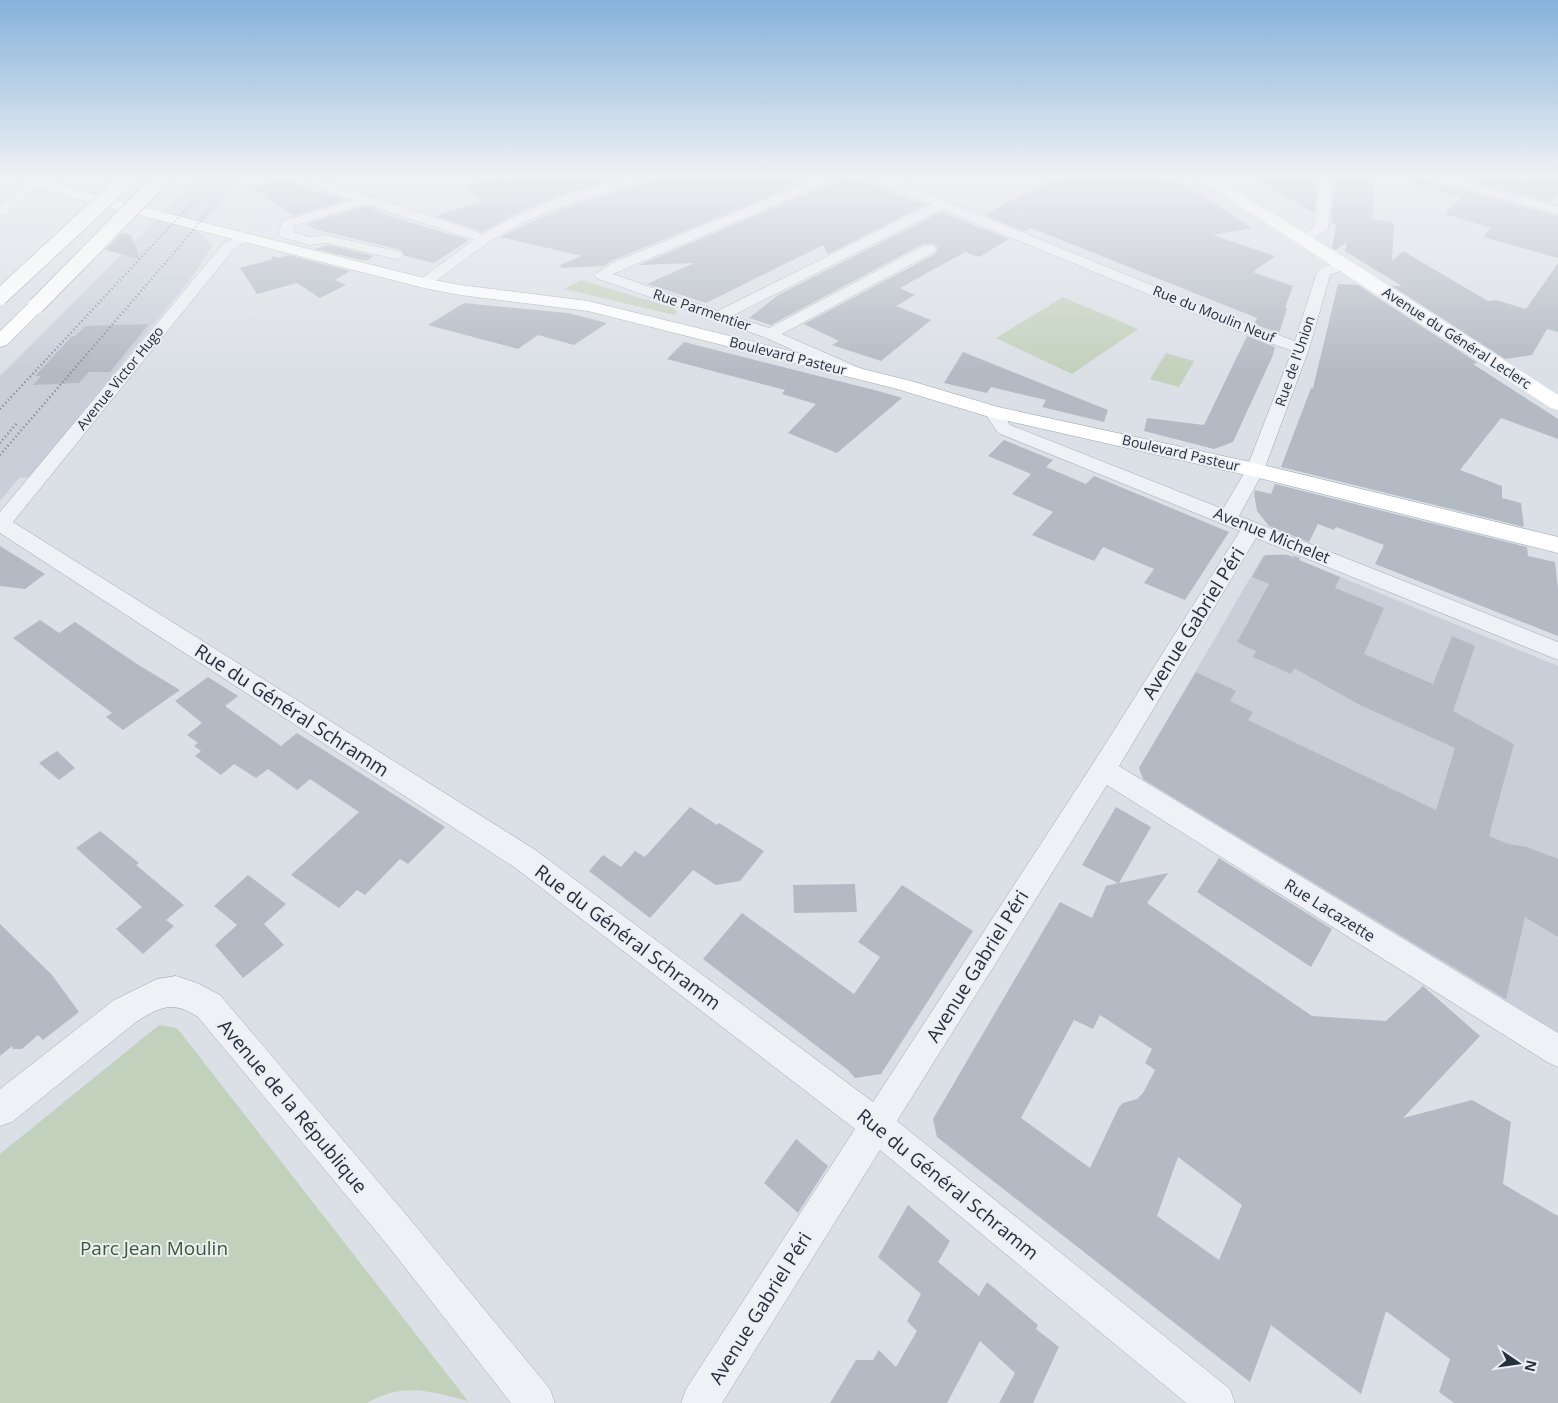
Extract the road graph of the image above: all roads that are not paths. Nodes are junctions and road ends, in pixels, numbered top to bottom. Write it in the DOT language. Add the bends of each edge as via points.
graph roads {
  1 [pos="59,242"];
  2 [pos="99,242"];
  3 [pos="236,242"];
  4 [pos="267,242"];
  5 [pos="342,242"];
  6 [pos="479,242"];
  7 [pos="673,242"];
  8 [pos="865,242"];
  9 [pos="1039,242"];
  10 [pos="1308,242"];
  11 [pos="929,249"];
  12 [pos="396,254"];
  13 [pos="1344,265"];
  14 [pos="424,283"];
  15 [pos="0,297"];
  16 [pos="720,316"];
  17 [pos="770,334"];
  18 [pos="0,341"];
  19 [pos="1301,348"];
  20 [pos="856,373"];
  21 [pos="1558,404"];
  22 [pos="993,412"];
  23 [pos="1255,470"];
  24 [pos="1240,522"];
  25 [pos="0,524"];
  26 [pos="1558,545"];
  27 [pos="1558,651"];
  28 [pos="1103,769"];
  29 [pos="1558,1051"];
  30 [pos="0,1110"];
  31 [pos="876,1125"];
  32 [pos="536,1403"];
  33 [pos="700,1403"];
  34 [pos="1216,1403"];
  1 -- 15 [label="main road, bridge"];
  2 -- 18 [label="main road, bridge"];
  3 -- 25 [label="street, Avenue Victor Hugo" via="228,247"];
  4 -- 14 [label="main road, Boulevard Pasteur"];
  5 -- 12 [label="street"];
  6 -- 14 [label="street"];
  7 -- 16 [label="street, Rue Parmentier" via="601,275"];
  8 -- 16 [label="street"];
  9 -- 19 [label="street, Rue du Moulin Neuf"];
  10 -- 13 [label="main road, Avenue du Général Leclerc"];
  11 -- 17 [label="street"];
  13 -- 19 [label="street, Rue de l'Union" via="1324,272"];
  13 -- 21 [label="main road, Avenue du Général Leclerc"];
  14 -- 20 [label="main road, Boulevard Pasteur" via="588,306"];
  16 -- 17 [label="street, Rue Parmentier"];
  17 -- 20 [label="street, Rue Parmentier"];
  19 -- 23 [label="street, Rue de l'Union"];
  20 -- 22 [label="main road, Boulevard Pasteur"];
  22 -- 23 [label="main road, Boulevard Pasteur"];
  22 -- 24 [label="street, Avenue Michelet" via="1004,428"];
  23 -- 24 [label="street, Rue de l'Union"];
  23 -- 26 [label="main road, Boulevard Pasteur"];
  24 -- 27 [label="street, Avenue Michelet"];
  24 -- 28 [label="street, Avenue Gabriel Péri" via="1244,542"];
  25 -- 31 [label="street, Rue du Général Schramm" via="524,858"];
  28 -- 29 [label="street, Rue Lacazette"];
  28 -- 31 [label="street, Avenue Gabriel Péri"];
  30 -- 32 [label="street, Avenue de la République" via="147,997 161,992 195,996 209,1006 397,1230"];
  31 -- 33 [label="street, Avenue Gabriel Péri"];
  31 -- 34 [label="street, Rue du Général Schramm"];
}
